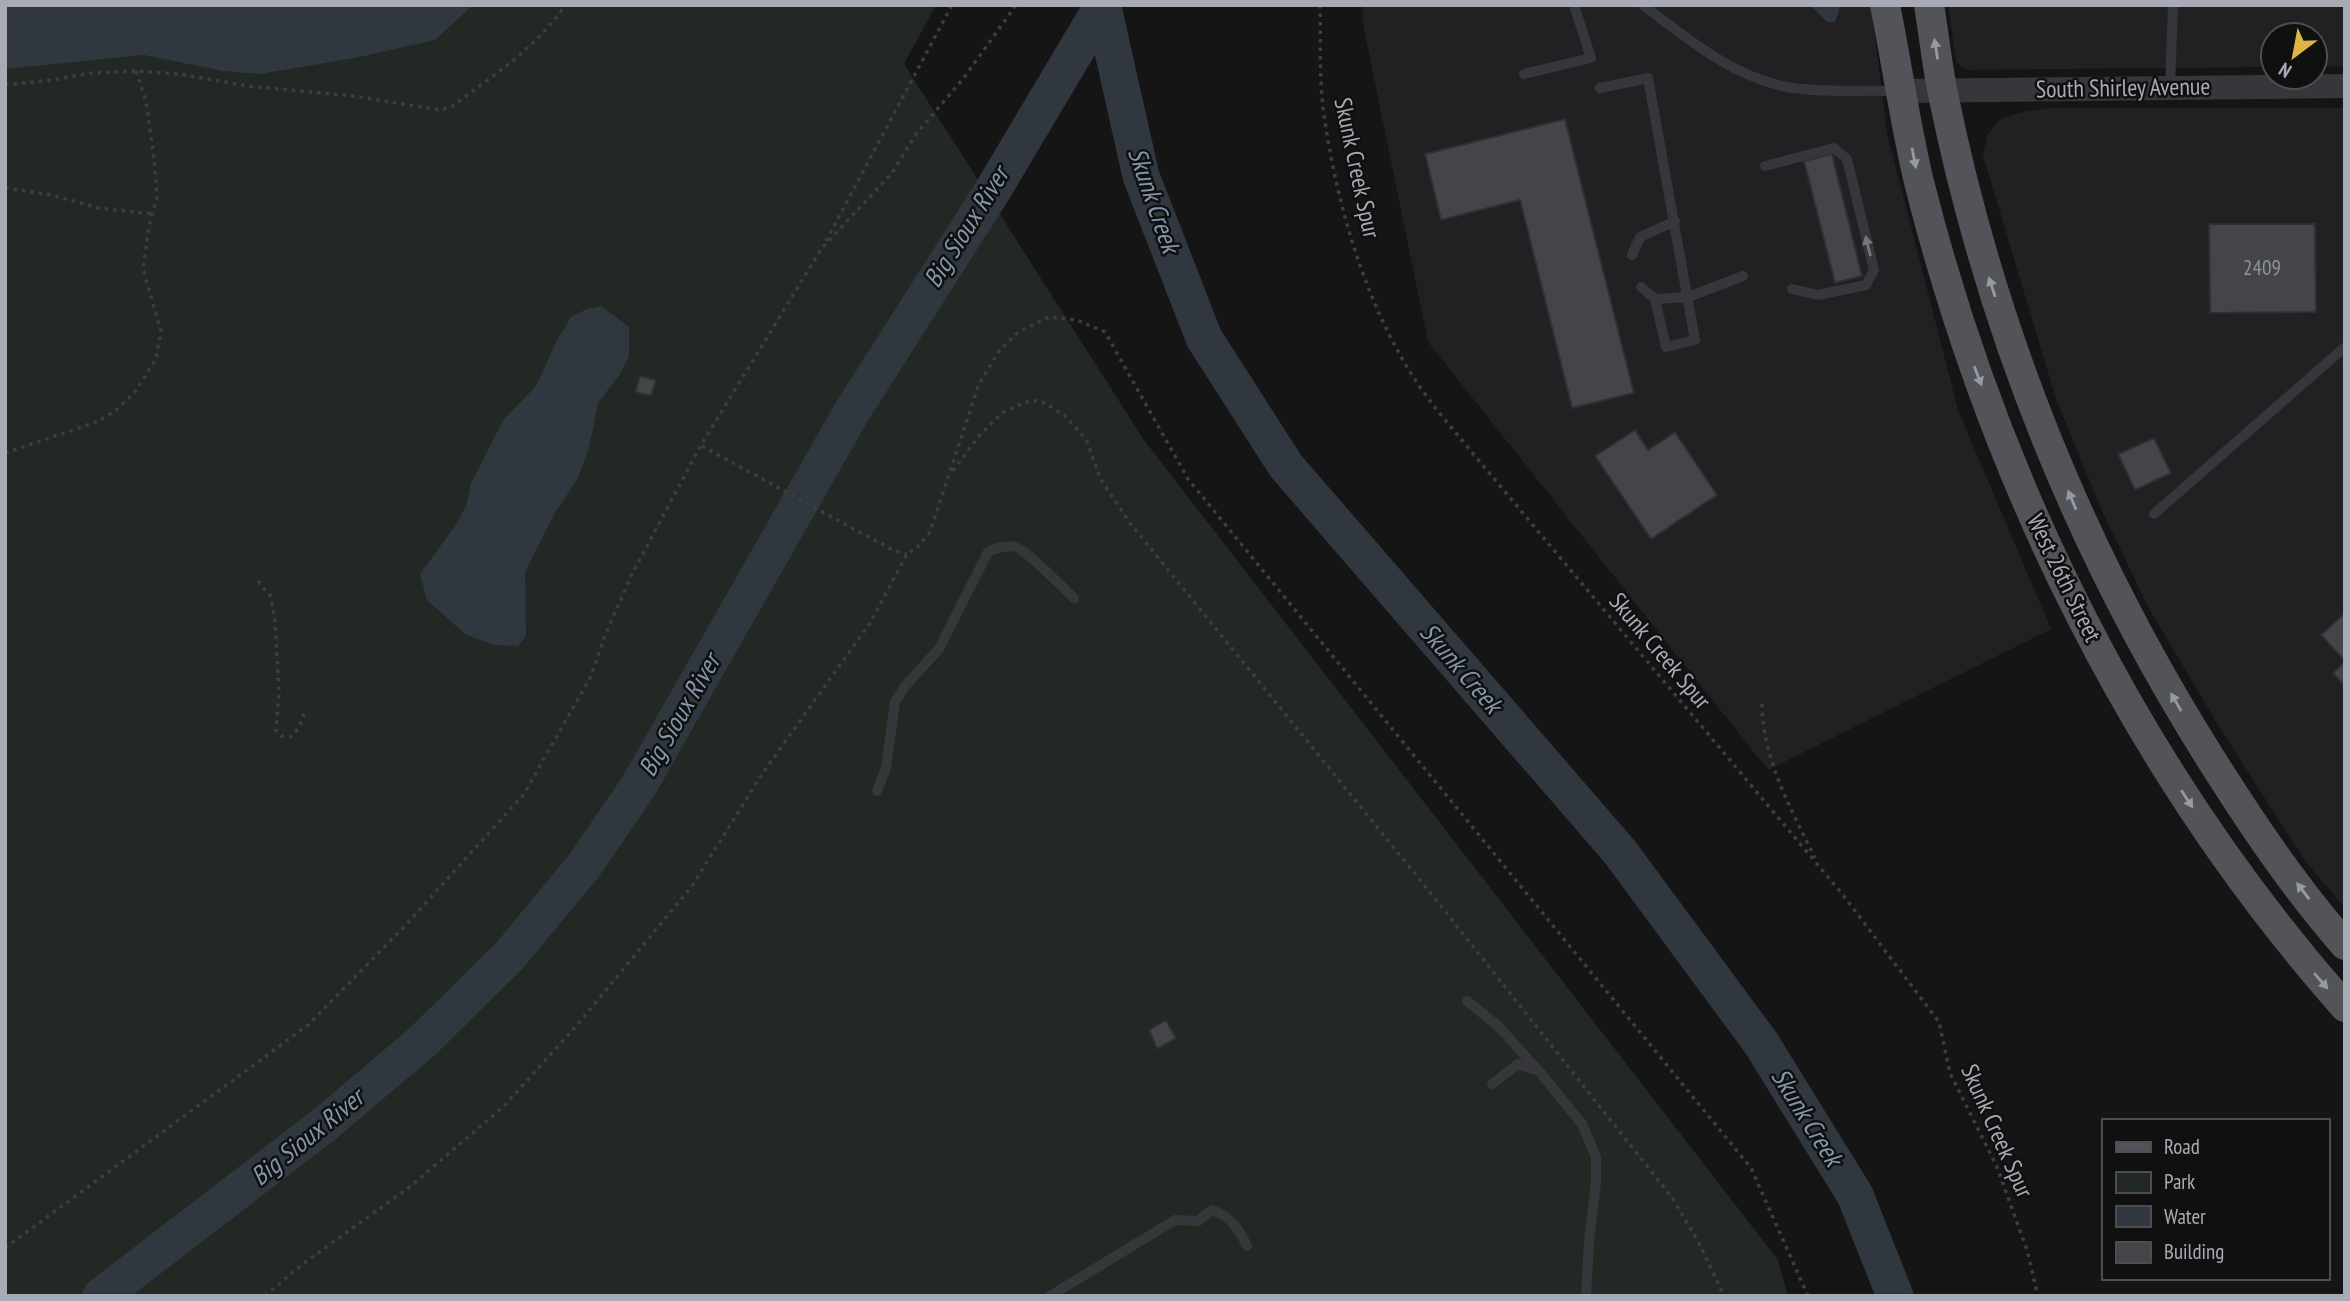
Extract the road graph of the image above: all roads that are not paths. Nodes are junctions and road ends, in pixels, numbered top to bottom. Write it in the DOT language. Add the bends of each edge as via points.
graph roads {
  1 [pos="1574,5"];
  2 [pos="1643,5"];
  3 [pos="1885,5"];
  4 [pos="1929,5"];
  5 [pos="2173,5"];
  6 [pos="1524,74"];
  7 [pos="2345,86"];
  8 [pos="1600,88"];
  9 [pos="2170,88"];
  10 [pos="1902,91"];
  11 [pos="1942,92"];
  12 [pos="1765,166"];
  13 [pos="1675,221"];
  14 [pos="1632,255"];
  15 [pos="1743,276"];
  16 [pos="1642,287"];
  17 [pos="1792,289"];
  18 [pos="1688,297"];
  19 [pos="1655,299"];
  20 [pos="2345,347"];
  21 [pos="2154,514"];
  22 [pos="1074,598"];
  23 [pos="877,791"];
  24 [pos="2345,944"];
  25 [pos="1467,1001"];
  26 [pos="2345,1007"];
  27 [pos="1539,1071"];
  28 [pos="1492,1084"];
  29 [pos="1247,1246"];
  30 [pos="1050,1296"];
  31 [pos="1586,1296"];
  1 -- 6 [label="lane" via="1591,58"];
  2 -- 10 [label="lane" via="1730,67 1765,81 1790,88"];
  3 -- 10 [label="main road, West 26th Street"];
  11 -- 4 [label="main road, West 26th Street, one-way"];
  5 -- 9 [label="lane"];
  7 -- 9 [label="street, South Shirley Avenue"];
  8 -- 13 [label="lane" via="1648,78"];
  9 -- 11 [label="street, South Shirley Avenue"];
  10 -- 11 [label="street, South Shirley Avenue"];
  10 -- 26 [label="main road, West 26th Street, one-way" via="1919,180 1973,363 2007,455 2079,613 2149,738 2228,861"];
  24 -- 11 [label="main road, West 26th Street, one-way" via="2262,837 2185,717 2085,529 2012,350 1984,261"];
  17 -- 12 [label="lane, one-way" via="1818,295 1866,285 1874,270 1847,159 1835,148"];
  13 -- 14 [label="lane" via="1640,237"];
  13 -- 18 [label="lane"];
  15 -- 18 [label="lane"];
  16 -- 19 [label="lane"];
  18 -- 19 [label="lane"];
  18 -- 19 [label="lane" via="1695,340 1666,347"];
  20 -- 21 [label="lane"];
  22 -- 23 [label="lane" via="1016,547 988,552 939,649 895,702 886,768"];
  25 -- 27 [label="lane" via="1498,1026"];
  27 -- 28 [label="lane" via="1518,1064"];
  27 -- 31 [label="lane" via="1582,1124 1596,1157"];
  29 -- 30 [label="lane" via="1239,1229 1212,1210 1198,1221 1175,1220"];
}
